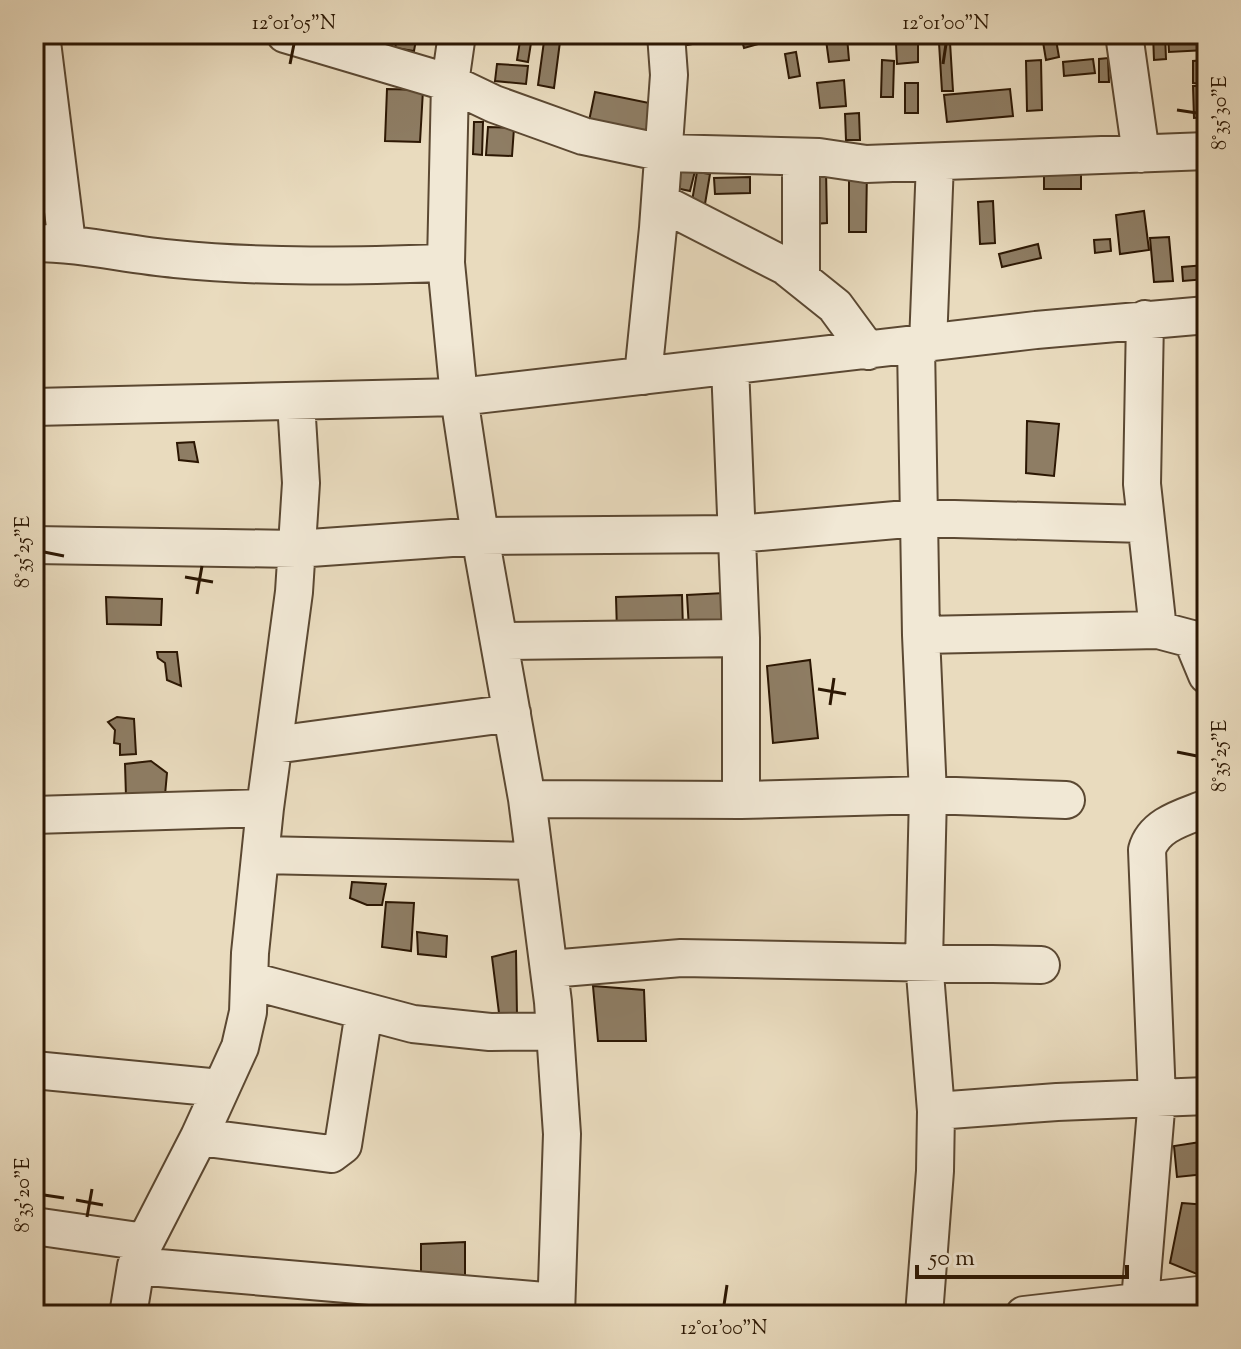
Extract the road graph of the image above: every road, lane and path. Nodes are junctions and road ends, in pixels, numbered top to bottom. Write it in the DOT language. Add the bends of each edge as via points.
graph roads {
  1 [pos="41,34"];
  2 [pos="285,34"];
  3 [pos="457,34"];
  4 [pos="666,34"];
  5 [pos="1124,34"];
  6 [pos="450,83"];
  7 [pos="1207,151"];
  8 [pos="664,153"];
  9 [pos="1141,154"];
  10 [pos="801,157"];
  11 [pos="935,162"];
  12 [pos="660,202"];
  13 [pos="51,243"];
  14 [pos="446,263"];
  15 [pos="801,278"];
  16 [pos="1207,315"];
  17 [pos="1145,319"];
  18 [pos="922,345"];
  19 [pos="868,351"];
  20 [pos="730,366"];
  21 [pos="643,376"];
  22 [pos="459,397"];
  23 [pos="296,402"];
  24 [pos="34,407"];
  25 [pos="918,518"];
  26 [pos="1145,524"];
  27 [pos="738,534"];
  28 [pos="480,536"];
  29 [pos="34,545"];
  30 [pos="296,549"];
  31 [pos="921,635"];
  32 [pos="1186,636"];
  33 [pos="741,638"];
  34 [pos="501,641"];
  35 [pos="1207,675"];
  36 [pos="512,713"];
  37 [pos="274,745"];
  38 [pos="928,795"];
  39 [pos="527,799"];
  40 [pos="741,800"];
  41 [pos="1066,800"];
  42 [pos="265,808"];
  43 [pos="1207,808"];
  44 [pos="34,815"];
  45 [pos="261,855"];
  46 [pos="535,861"];
  47 [pos="924,961"];
  48 [pos="1041,965"];
  49 [pos="550,969"];
  50 [pos="251,981"];
  51 [pos="364,1012"];
  52 [pos="555,1031"];
  53 [pos="34,1070"];
  54 [pos="220,1088"];
  55 [pos="1207,1096"];
  56 [pos="1157,1098"];
  57 [pos="936,1111"];
  58 [pos="199,1137"];
  59 [pos="34,1226"];
  60 [pos="140,1254"];
  61 [pos="1140,1301"];
  62 [pos="1203,1301"];
  63 [pos="556,1308"];
  64 [pos="128,1315"];
  65 [pos="924,1315"];
  66 [pos="1024,1315"];
  1 -- 13 [label="street"];
  2 -- 6 [label="street"];
  3 -- 6 [label="street"];
  4 -- 8 [label="street"];
  5 -- 9 [label="street"];
  6 -- 8 [label="street" via="583,136"];
  6 -- 14 [label="street"];
  7 -- 9 [label="street"];
  8 -- 10 [label="street"];
  8 -- 12 [label="street"];
  9 -- 11 [label="street"];
  10 -- 11 [label="street" via="866,164"];
  10 -- 15 [label="street"];
  11 -- 18 [label="street"];
  12 -- 15 [label="street"];
  12 -- 21 [label="street"];
  13 -- 14 [label="street" via="174,259 316,267"];
  14 -- 22 [label="street"];
  15 -- 19 [label="street" via="835,306"];
  16 -- 17 [label="street"];
  17 -- 18 [label="street"];
  17 -- 26 [label="street"];
  18 -- 19 [label="street"];
  18 -- 25 [label="street"];
  19 -- 20 [label="street"];
  20 -- 21 [label="street"];
  20 -- 27 [label="street"];
  21 -- 22 [label="street"];
  22 -- 23 [label="street"];
  22 -- 28 [label="street"];
  23 -- 24 [label="street"];
  23 -- 30 [label="street" via="301,483"];
  25 -- 26 [label="street"];
  25 -- 27 [label="street"];
  25 -- 31 [label="street"];
  26 -- 32 [label="street"];
  27 -- 28 [label="street"];
  27 -- 33 [label="street"];
  28 -- 30 [label="street"];
  28 -- 34 [label="street"];
  29 -- 30 [label="street"];
  30 -- 37 [label="street"];
  31 -- 32 [label="street"];
  31 -- 38 [label="street"];
  32 -- 35 [label="street"];
  33 -- 34 [label="street"];
  33 -- 40 [label="street"];
  34 -- 36 [label="street"];
  36 -- 37 [label="street"];
  36 -- 39 [label="street"];
  37 -- 42 [label="street"];
  38 -- 40 [label="street"];
  38 -- 41 [label="street"];
  38 -- 47 [label="street"];
  39 -- 40 [label="street"];
  39 -- 46 [label="street"];
  42 -- 44 [label="street"];
  42 -- 45 [label="street"];
  43 -- 56 [label="street" via="1161,830 1147,850"];
  45 -- 46 [label="street"];
  45 -- 50 [label="street"];
  46 -- 49 [label="street"];
  47 -- 48 [label="street"];
  47 -- 49 [label="street" via="681,958"];
  47 -- 57 [label="street"];
  49 -- 52 [label="street"];
  50 -- 51 [label="street"];
  50 -- 54 [label="street" via="240,1047"];
  51 -- 52 [label="street" via="453,1029"];
  51 -- 58 [label="street" via="339,1150 331,1154"];
  52 -- 63 [label="street" via="562,1134"];
  53 -- 54 [label="street"];
  54 -- 58 [label="street"];
  55 -- 56 [label="street"];
  56 -- 57 [label="street"];
  56 -- 61 [label="street"];
  57 -- 65 [label="street"];
  58 -- 60 [label="street"];
  59 -- 60 [label="street"];
  60 -- 63 [label="street"];
  60 -- 64 [label="street"];
  61 -- 62 [label="street"];
  61 -- 66 [label="street"];
}
